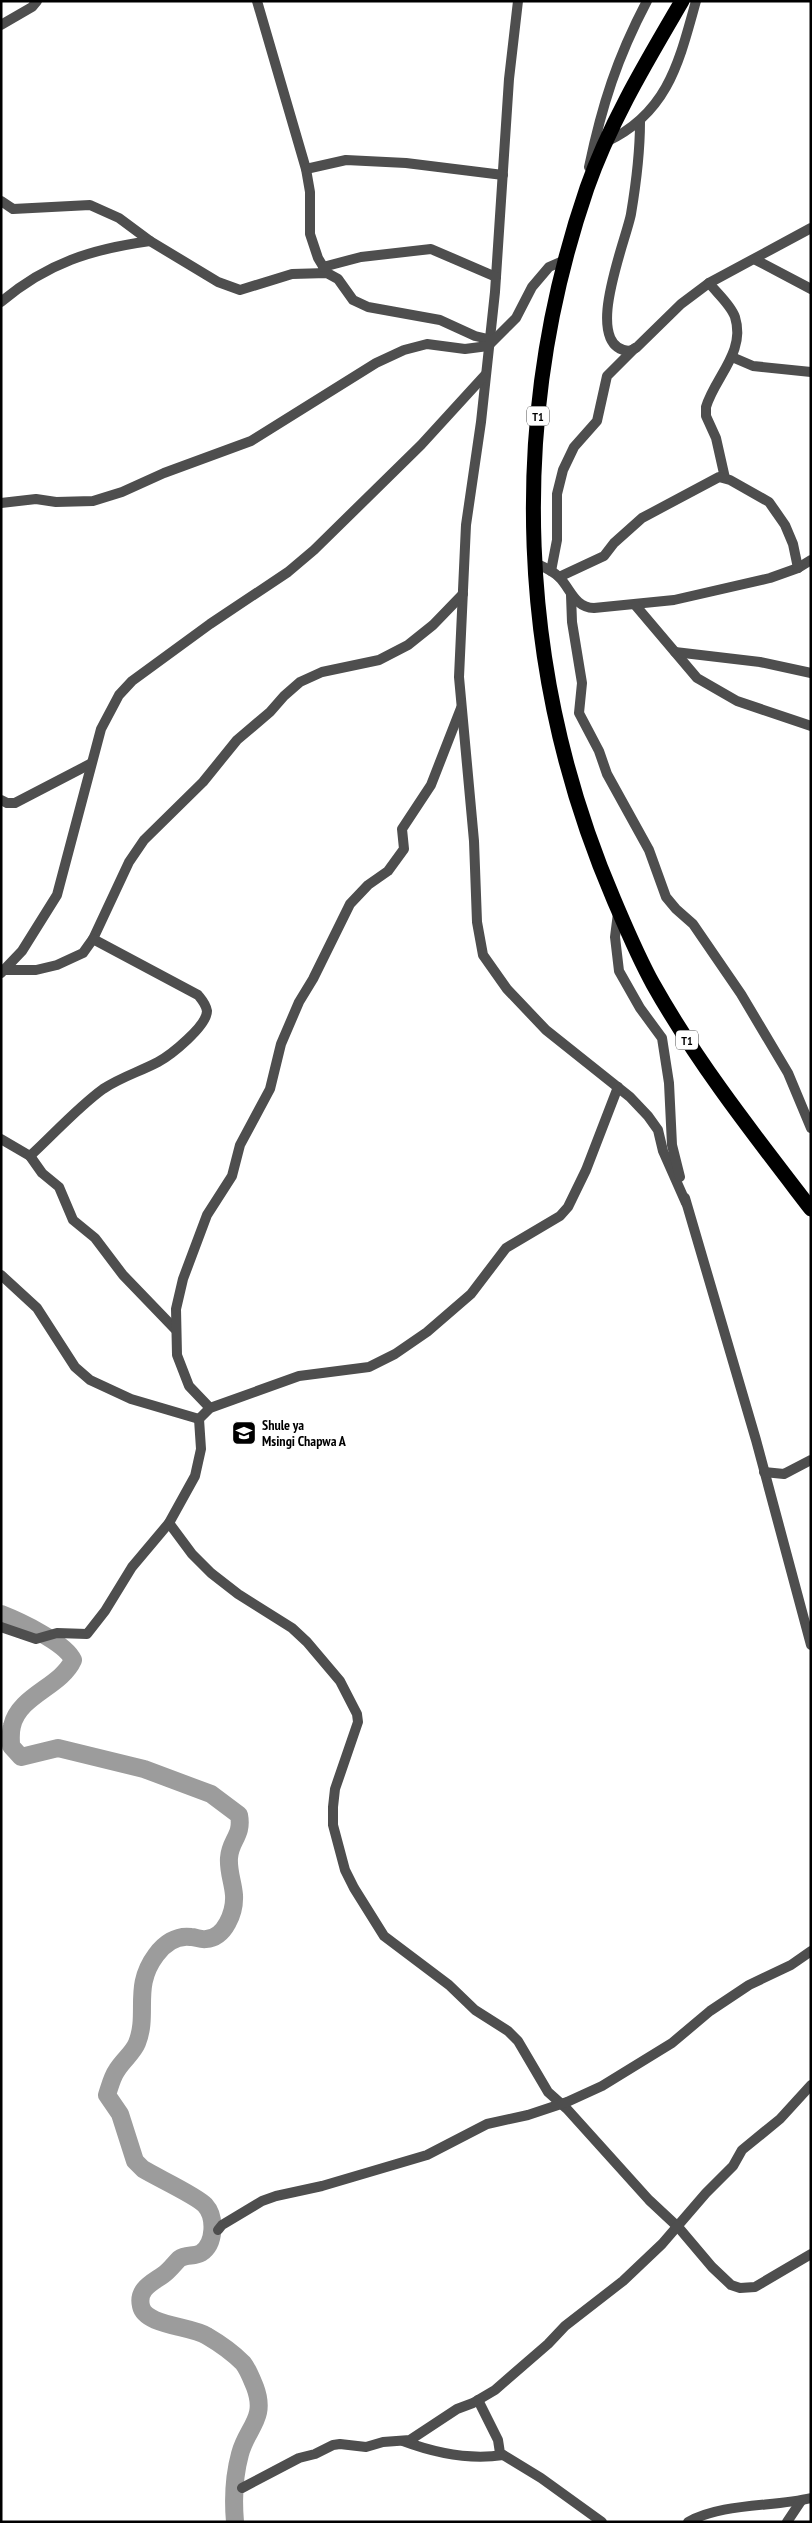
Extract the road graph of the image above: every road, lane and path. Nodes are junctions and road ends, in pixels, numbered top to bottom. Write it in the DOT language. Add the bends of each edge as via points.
graph roads {
  1 [pos="37,1"];
  2 [pos="257,1"];
  3 [pos="518,1"];
  4 [pos="647,1"];
  5 [pos="682,1"];
  6 [pos="696,1"];
  7 [pos="1,26"];
  8 [pos="640,122"];
  9 [pos="606,142"];
  10 [pos="306,170"];
  11 [pos="503,175"];
  12 [pos="588,186"];
  13 [pos="1,201"];
  14 [pos="811,228"];
  15 [pos="150,241"];
  16 [pos="565,260"];
  17 [pos="756,260"];
  18 [pos="325,270"];
  19 [pos="496,277"];
  20 [pos="709,283"];
  21 [pos="811,290"];
  22 [pos="1,302"];
  23 [pos="488,343"];
  24 [pos="636,348"];
  25 [pos="732,357"];
  26 [pos="811,372"];
  27 [pos="485,375"];
  28 [pos="725,478"];
  29 [pos="1,503"];
  30 [pos="811,560"];
  31 [pos="535,563"];
  32 [pos="798,568"];
  33 [pos="555,574"];
  34 [pos="463,594"];
  35 [pos="571,595"];
  36 [pos="636,606"];
  37 [pos="675,652"];
  38 [pos="811,673"];
  39 [pos="461,707"];
  40 [pos="811,726"];
  41 [pos="90,764"];
  42 [pos="1,800"];
  43 [pos="618,910"];
  44 [pos="93,939"];
  45 [pos="4,972"];
  46 [pos="618,1087"];
  47 [pos="811,1128"];
  48 [pos="1,1139"];
  49 [pos="30,1156"];
  50 [pos="686,1203"];
  51 [pos="811,1209"];
  52 [pos="1,1275"];
  53 [pos="175,1329"];
  54 [pos="210,1408"];
  55 [pos="199,1418"];
  56 [pos="811,1460"];
  57 [pos="764,1472"];
  58 [pos="169,1523"];
  59 [pos="1,1627"];
  60 [pos="811,1645"];
  61 [pos="811,1951"];
  62 [pos="811,2085"];
  63 [pos="560,2103"];
  64 [pos="677,2226"];
  65 [pos="218,2230"];
  66 [pos="811,2254"];
  67 [pos="478,2400"];
  68 [pos="404,2441"];
  69 [pos="503,2455"];
  70 [pos="242,2488"];
  71 [pos="806,2500"];
  72 [pos="602,2522"];
  73 [pos="688,2522"];
  74 [pos="787,2522"];
  1 -- 7 [label="street"];
  2 -- 10 [label="street"];
  3 -- 11 [label="street"];
  4 -- 12 [label="street" via="612,76 596,136"];
  5 -- 9 [label="highway, T1" via="628,95"];
  6 -- 8 [label="street" via="671,80"];
  8 -- 9 [label="street"];
  8 -- 24 [label="street" via="630,215 607,315 608,335 612,342 623,351"];
  9 -- 12 [label="highway, T1"];
  10 -- 11 [label="street" via="346,160 406,163"];
  10 -- 18 [label="street" via="310,192 310,234"];
  11 -- 19 [label="street"];
  12 -- 16 [label="highway, T1"];
  13 -- 15 [label="street" via="13,209 90,205 119,218"];
  14 -- 20 [label="street"];
  15 -- 18 [label="street" via="218,282 240,290 292,274"];
  15 -- 22 [label="street" via="114,246 71,258 45,270"];
  16 -- 23 [label="street" via="549,266 532,287 516,318"];
  16 -- 31 [label="highway, T1" via="549,334 535,442 532,496"];
  17 -- 21 [label="street"];
  18 -- 19 [label="street" via="361,257 431,249"];
  18 -- 23 [label="street" via="338,279 352,300 368,307 440,320"];
  19 -- 23 [label="street"];
  20 -- 24 [label="street" via="681,304"];
  20 -- 25 [label="street" via="735,316 736,340"];
  23 -- 27 [label="street"];
  23 -- 29 [label="street" via="466,349 427,344 404,350 376,363 251,441 122,492 93,501 36,499"];
  24 -- 33 [label="street" via="607,376 597,421 574,447 563,470 557,494"];
  25 -- 26 [label="street" via="753,366"];
  25 -- 28 [label="street" via="706,407"];
  27 -- 34 [label="street" via="466,525"];
  27 -- 41 [label="street" via="421,445 314,550 288,572 132,681 119,695 100,729"];
  28 -- 32 [label="street" via="769,502 793,544"];
  28 -- 33 [label="street" via="711,480 655,510 626,531 604,556"];
  30 -- 32 [label="street"];
  31 -- 33 [label="street"];
  31 -- 43 [label="highway, T1" via="548,682 565,760 594,853"];
  32 -- 36 [label="street" via="770,578"];
  33 -- 35 [label="street"];
  34 -- 39 [label="street" via="459,677"];
  34 -- 44 [label="street" via="408,645 379,660 322,672 300,682 284,696 237,740 203,782 144,840"];
  35 -- 36 [label="street" via="586,608"];
  35 -- 47 [label="street" via="582,682 579,713 600,751 607,774 649,850 666,897 693,924 741,994 788,1073"];
  36 -- 37 [label="street"];
  37 -- 38 [label="street"];
  37 -- 40 [label="street" via="697,678 713,689 737,701"];
  39 -- 46 [label="street" via="474,841 477,922 483,955 507,989 546,1030"];
  39 -- 53 [label="street" via="431,785 402,829 404,849 388,871 368,885 350,904 290,1019 270,1090 240,1145 232,1176 207,1215 183,1279"];
  41 -- 42 [label="street" via="15,803"];
  41 -- 45 [label="street" via="57,895 22,951"];
  43 -- 50 [label="street" via="615,937 620,971 640,1008 662,1038 669,1083 672,1145"];
  43 -- 51 [label="highway, T1" via="651,981 682,1033"];
  44 -- 45 [label="street" via="83,953 57,965"];
  44 -- 49 [label="street" via="198,995 207,1012 204,1021 178,1048 158,1062 127,1074 102,1090"];
  46 -- 50 [label="street" via="658,1130"];
  46 -- 54 [label="street" via="568,1207 560,1216 506,1248 471,1294 427,1332 370,1367 299,1376"];
  48 -- 49 [label="street"];
  49 -- 53 [label="street" via="42,1173 59,1187 73,1220 95,1238 123,1276"];
  50 -- 57 [label="street"];
  52 -- 55 [label="street" via="37,1308 75,1367 90,1380 131,1399"];
  53 -- 54 [label="street" via="177,1355 189,1386"];
  54 -- 55 [label="street"];
  55 -- 58 [label="street" via="201,1449 198,1466"];
  56 -- 57 [label="street" via="784,1474"];
  57 -- 60 [label="street"];
  58 -- 59 [label="street" via="132,1567 87,1634 57,1633 36,1639"];
  58 -- 63 [label="street" via="200,1563 238,1594 292,1628 340,1681 358,1722 335,1789 333,1825 345,1870 354,1888 384,1936 448,1985 474,2010 518,2041 548,2092"];
  61 -- 63 [label="street" via="791,1965 749,1984 672,2042 602,2086"];
  62 -- 64 [label="street" via="780,2119 742,2150 733,2166"];
  63 -- 64 [label="street"];
  63 -- 65 [label="street" via="528,2115 487,2124 427,2155 262,2201"];
  64 -- 66 [label="street" via="712,2267 731,2285 740,2288 755,2287"];
  64 -- 67 [label="street" via="623,2281 570,2321 548,2344"];
  67 -- 68 [label="street"];
  67 -- 69 [label="street"];
  68 -- 69 [label="street" via="437,2452 469,2456"];
  68 -- 70 [label="street" via="366,2447 333,2445 299,2458"];
  69 -- 72 [label="street"];
  71 -- 73 [label="street" via="712,2511"];
  71 -- 74 [label="street"];
}
